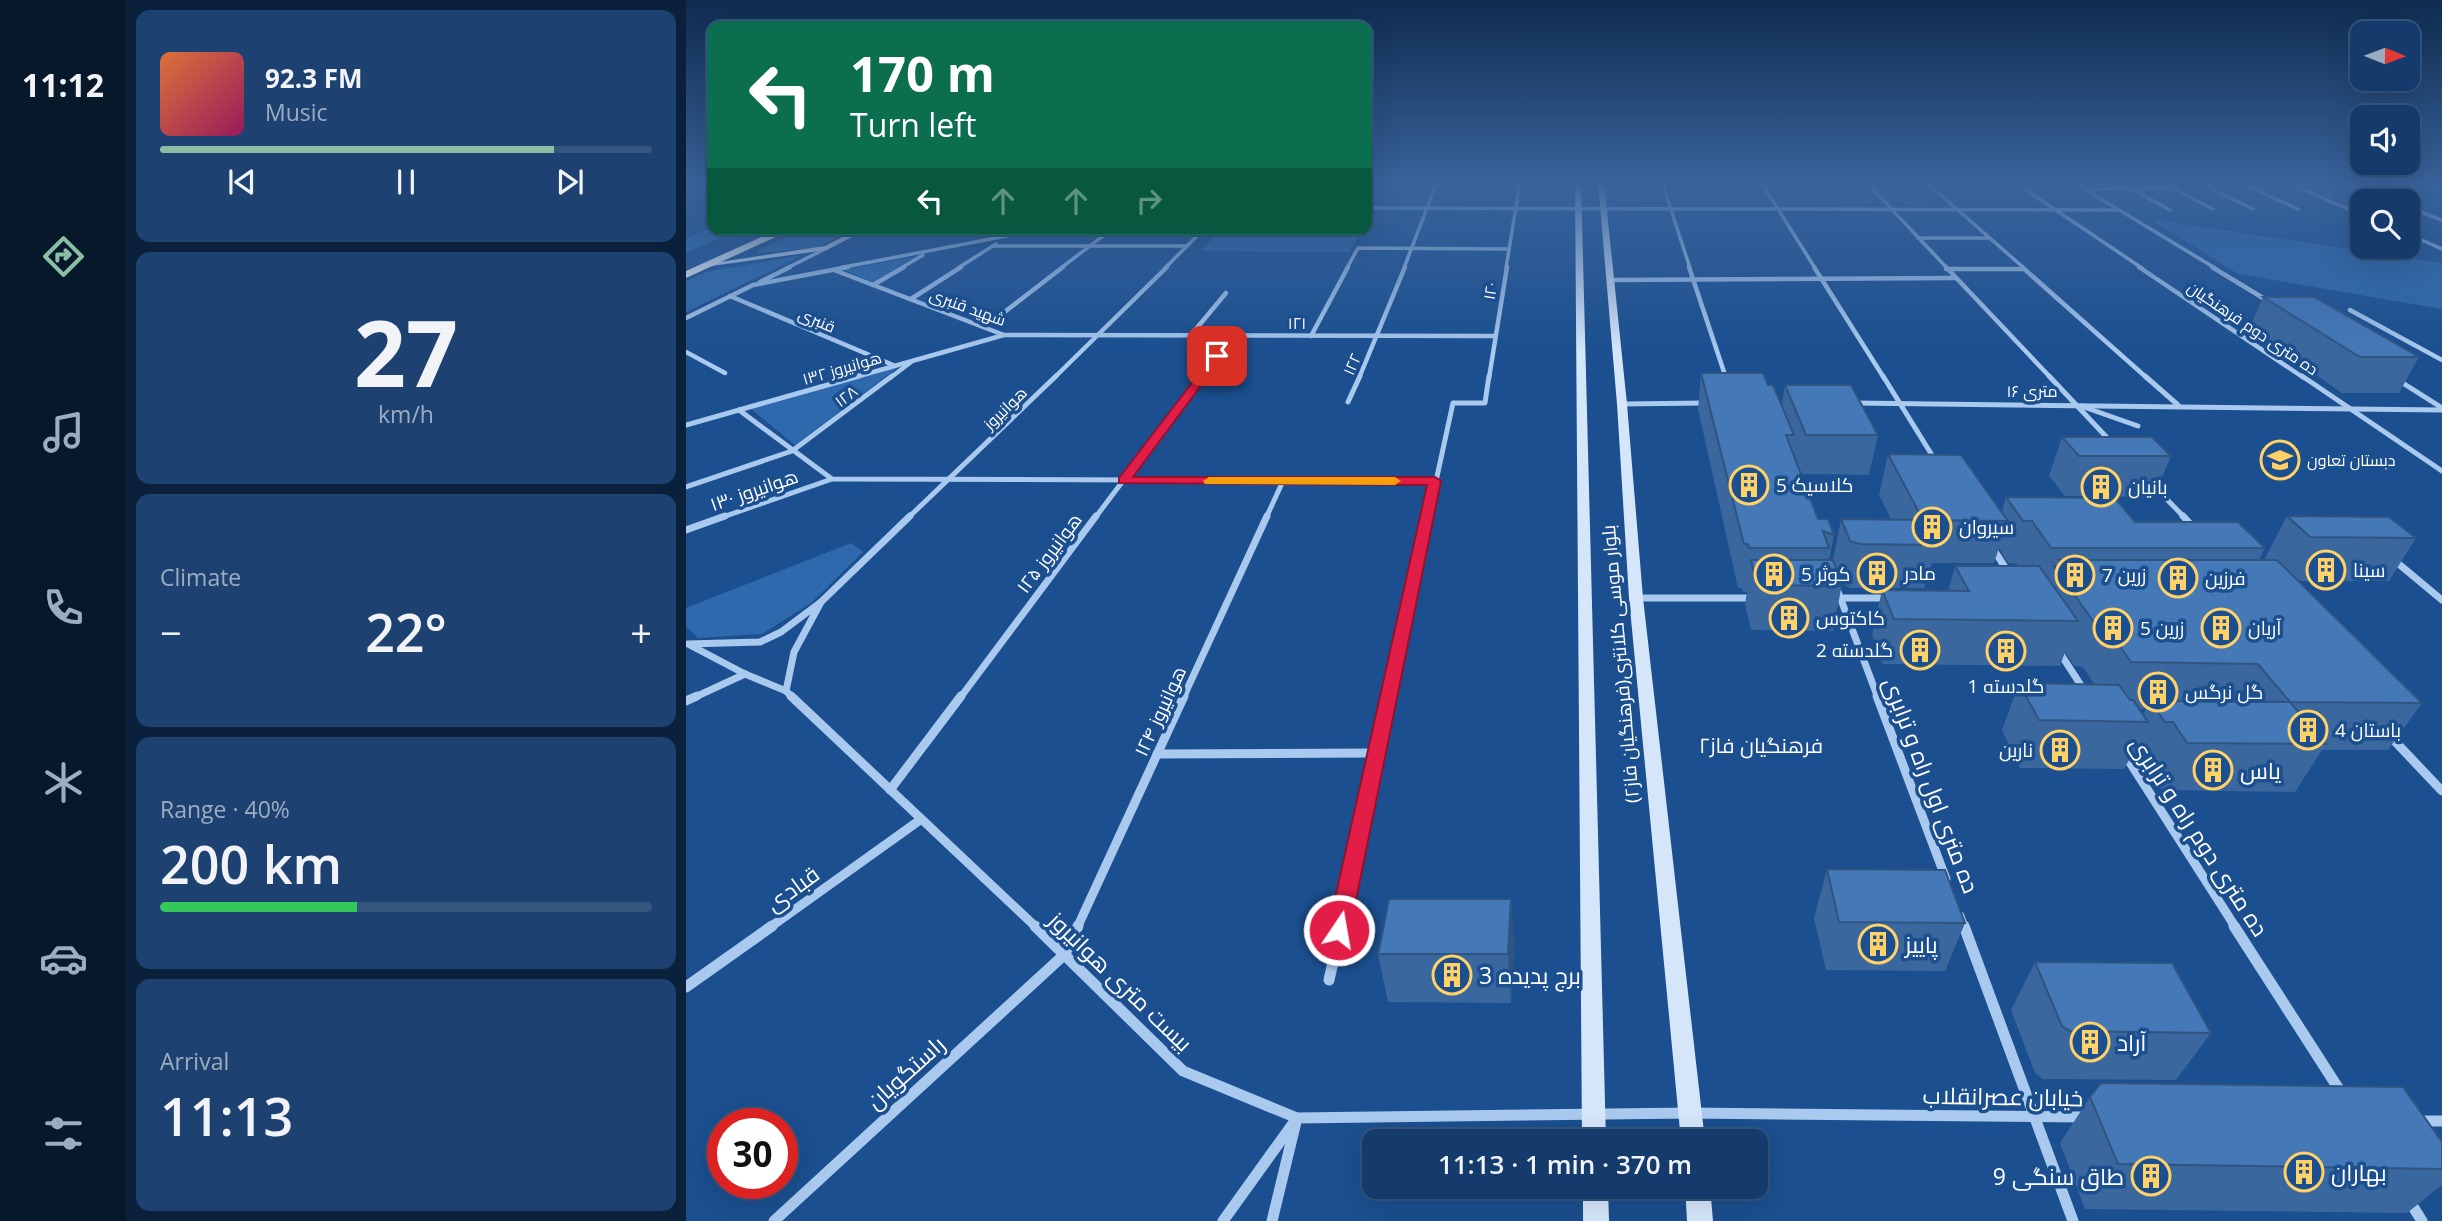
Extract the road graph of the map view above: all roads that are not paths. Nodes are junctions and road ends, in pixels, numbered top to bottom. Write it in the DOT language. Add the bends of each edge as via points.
graph roads {
  1 [pos="766,239"];
  2 [pos="845,239"];
  3 [pos="995,239"];
  4 [pos="1004,239"];
  5 [pos="1099,239"];
  6 [pos="1194,239"];
  7 [pos="1414,239"];
  8 [pos="1511,239"];
  9 [pos="1579,239"];
  10 [pos="1607,239"];
  11 [pos="1680,239"];
  12 [pos="1797,239"];
  13 [pos="1919,239"];
  14 [pos="1989,239"];
  15 [pos="2098,239"];
  16 [pos="2166,239"];
  17 [pos="2420,239"];
  18 [pos="993,246"];
  19 [pos="1090,246"];
  20 [pos="1187,246"];
  21 [pos="827,248"];
  22 [pos="1411,248"];
  23 [pos="1509,249"];
  24 [pos="2442,249"];
  25 [pos="927,253"];
  26 [pos="711,264"];
  27 [pos="1946,269"];
  28 [pos="2024,269"];
  29 [pos="834,270"];
  30 [pos="686,275"];
  31 [pos="1822,278"];
  32 [pos="1955,278"];
  33 [pos="1693,279"];
  34 [pos="1610,280"];
  35 [pos="753,285"];
  36 [pos="873,285"];
  37 [pos="1226,293"];
  38 [pos="730,296"];
  39 [pos="911,299"];
  40 [pos="2279,308"];
  41 [pos="2350,310"];
  42 [pos="686,318"];
  43 [pos="985,327"];
  44 [pos="1004,335"];
  45 [pos="1099,335"];
  46 [pos="1191,335"];
  47 [pos="1233,335"];
  48 [pos="1311,335"];
  49 [pos="1378,336"];
  50 [pos="1495,336"];
  51 [pos="686,352"];
  52 [pos="914,360"];
  53 [pos="2442,360"];
  54 [pos="894,366"];
  55 [pos="725,373"];
  56 [pos="2395,379"];
  57 [pos="1730,390"];
  58 [pos="1348,402"];
  59 [pos="1709,402"];
  60 [pos="1845,403"];
  61 [pos="1898,403"];
  62 [pos="1622,404"];
  63 [pos="2074,404"];
  64 [pos="2178,405"];
  65 [pos="2351,409"];
  66 [pos="2442,409"];
  67 [pos="739,410"];
  68 [pos="686,425"];
  69 [pos="2138,426"];
  70 [pos="792,452"];
  71 [pos="2121,452"];
  72 [pos="2442,471"];
  73 [pos="1943,472"];
  74 [pos="832,479"];
  75 [pos="948,480"];
  76 [pos="1123,481"];
  77 [pos="1283,481"];
  78 [pos="1435,481"];
  79 [pos="2149,481"];
  80 [pos="686,486"];
  81 [pos="686,530"];
  82 [pos="2196,530"];
  83 [pos="1988,540"];
  84 [pos="2384,551"];
  85 [pos="1836,585"];
  86 [pos="2017,586"];
  87 [pos="1636,598"];
  88 [pos="1759,598"];
  89 [pos="1827,598"];
  90 [pos="1841,598"];
  91 [pos="1894,598"];
  92 [pos="2442,600"];
  93 [pos="821,602"];
  94 [pos="687,643"];
  95 [pos="2054,644"];
  96 [pos="745,674"];
  97 [pos="786,691"];
  98 [pos="686,701"];
  99 [pos="2092,702"];
  100 [pos="2385,730"];
  101 [pos="2121,749"];
  102 [pos="1375,753"];
  103 [pos="1157,754"];
  104 [pos="890,790"];
  105 [pos="2442,791"];
  106 [pos="920,820"];
  107 [pos="1948,883"];
  108 [pos="1958,909"];
  109 [pos="1065,954"];
  110 [pos="1329,980"];
  111 [pos="686,987"];
  112 [pos="2351,1109"];
  113 [pos="1690,1113"];
  114 [pos="1594,1114"];
  115 [pos="2036,1117"];
  116 [pos="1297,1118"];
  117 [pos="2103,1118"];
  118 [pos="2400,1121"];
  119 [pos="2442,1121"];
  120 [pos="1594,1129"];
  121 [pos="1692,1129"];
  122 [pos="2401,1187"];
  123 [pos="1595,1199"];
  124 [pos="1698,1199"];
  125 [pos="774,1221"];
  126 [pos="1223,1221"];
  127 [pos="1272,1221"];
  128 [pos="1596,1221"];
  129 [pos="1700,1221"];
  130 [pos="2073,1221"];
  131 [pos="2422,1221"];
  1 -- 26 [label="highway"];
  2 -- 21 [label="main road"];
  3 -- 25 [label="street"];
  4 -- 18 [label="street"];
  5 -- 19 [label="street"];
  6 -- 20 [label="street, هوانیروز"];
  7 -- 22 [label="street, ۱۲۲"];
  8 -- 23 [label="street, ۱۲۰"];
  9 -- 114 [label="main road, بلوار موسی کلانتری(فرهنگیان فاز۲)"];
  10 -- 34 [label="main road, بلوار موسی کلانتری(فرهنگیان فاز۲)"];
  11 -- 33 [label="street"];
  12 -- 31 [label="street"];
  13 -- 27 [label="street"];
  14 -- 28 [label="street"];
  15 -- 65 [label="street, ده متری دوم فرهنگیان"];
  16 -- 40 [label="street"];
  17 -- 24 [label="street"];
  18 -- 19 [label="street"];
  18 -- 39 [label="street"];
  19 -- 20 [label="street"];
  19 -- 43 [label="street"];
  20 -- 45 [label="street, هوانیروز"];
  21 -- 26 [label="main road"];
  21 -- 35 [label="street"];
  22 -- 23 [label="street"];
  22 -- 48 [label="street" via="1357,248"];
  22 -- 49 [label="street, ۱۲۲"];
  23 -- 50 [label="street, ۱۲۰"];
  25 -- 29 [label="street"];
  25 -- 36 [label="street"];
  26 -- 30 [label="highway"];
  27 -- 28 [label="street"];
  27 -- 32 [label="street"];
  28 -- 64 [label="street"];
  29 -- 35 [label="street"];
  29 -- 36 [label="street, شهید قنبری"];
  31 -- 32 [label="street"];
  31 -- 33 [label="street"];
  31 -- 61 [label="street"];
  32 -- 63 [label="street"];
  33 -- 34 [label="street"];
  33 -- 57 [label="street"];
  34 -- 62 [label="main road, بلوار موسی کلانتری(فرهنگیان فاز۲)"];
  35 -- 38 [label="street"];
  36 -- 39 [label="street, شهید قنبری"];
  37 -- 46 [label="street"];
  38 -- 42 [label="street"];
  38 -- 54 [label="street, قنبری"];
  39 -- 43 [label="street, شهید قنبری"];
  41 -- 53 [label="street"];
  43 -- 44 [label="street, شهید قنبری"];
  44 -- 45 [label="street, شهید قنبری"];
  44 -- 52 [label="street, هوانیروز ۱۳۲"];
  45 -- 46 [label="street, ۱۲۱"];
  45 -- 75 [label="street, هوانیروز"];
  46 -- 47 [label="street, ۱۲۱"];
  47 -- 48 [label="street, ۱۲۱"];
  47 -- 76 [label="street, هوانیروز ۱۲۵"];
  48 -- 49 [label="street, ۱۲۱"];
  49 -- 50 [label="street, ۱۲۱"];
  49 -- 58 [label="street, ۱۲۲"];
  50 -- 78 [label="street, ۱۲۰" via="1485,403 1452,403"];
  51 -- 55 [label="street"];
  52 -- 54 [label="street, هوانیروز ۱۳۲"];
  52 -- 70 [label="street, ۱۲۸"];
  54 -- 67 [label="street, هوانیروز ۱۳۲"];
  56 -- 66 [label="street"];
  59 -- 62 [label="street"];
  60 -- 61 [label="street, ۱۶ متری"];
  61 -- 63 [label="street, ۱۶ متری"];
  61 -- 73 [label="street"];
  62 -- 87 [label="main road, بلوار موسی کلانتری(فرهنگیان فاز۲)"];
  63 -- 64 [label="street, ۱۶ متری"];
  63 -- 69 [label="street"];
  63 -- 71 [label="street"];
  64 -- 65 [label="street, ۱۶ متری"];
  65 -- 66 [label="street, ۱۶ متری"];
  65 -- 72 [label="street, ده متری دوم فرهنگیان"];
  67 -- 68 [label="street, هوانیروز ۱۳۲"];
  67 -- 70 [label="street"];
  70 -- 74 [label="street"];
  70 -- 80 [label="street, ۱۲۸"];
  74 -- 75 [label="street"];
  74 -- 81 [label="street, هوانیروز ۱۳۰"];
  75 -- 76 [label="street"];
  75 -- 93 [label="street, هوانیروز"];
  76 -- 77 [label="street"];
  76 -- 104 [label="street, هوانیروز ۱۲۵"];
  77 -- 78 [label="street"];
  77 -- 103 [label="street, هوانیروز ۱۲۴"];
  78 -- 102 [label="street"];
  79 -- 82 [label="street"];
  83 -- 86 [label="street"];
  84 -- 92 [label="street"];
  85 -- 90 [label="street, ده متری اول راه و ترابری"];
  87 -- 88 [label="street"];
  87 -- 113 [label="main road, بلوار موسی کلانتری(فرهنگیان فاز۲)"];
  89 -- 90 [label="street"];
  90 -- 91 [label="street"];
  90 -- 107 [label="street, ده متری اول راه و ترابری"];
  93 -- 94 [label="street" via="760,642"];
  93 -- 97 [label="street" via="794,652"];
  94 -- 96 [label="street"];
  95 -- 99 [label="street"];
  96 -- 97 [label="street"];
  96 -- 98 [label="street"];
  97 -- 104 [label="street, بیست متری هوانیروز"];
  100 -- 105 [label="street"];
  101 -- 112 [label="street, ده متری دوم راه و ترابری"];
  102 -- 103 [label="street"];
  102 -- 110 [label="street"];
  103 -- 109 [label="street, هوانیروز ۱۲۴"];
  104 -- 106 [label="street, بیست متری هوانیروز"];
  106 -- 109 [label="street, بیست متری هوانیروز"];
  106 -- 111 [label="street, قبادی"];
  108 -- 115 [label="street, ده متری اول راه و ترابری"];
  109 -- 116 [label="street, بیست متری هوانیروز" via="1183,1071"];
  109 -- 125 [label="street, راستگویان"];
  113 -- 114 [label="street, خیابان عصرانقلاب"];
  113 -- 115 [label="street, خیابان عصرانقلاب"];
  113 -- 121 [label="main road, بلوار موسی کلانتری(فرهنگیان فاز۲)"];
  114 -- 116 [label="street, بیست متری هوانیروز"];
  114 -- 120 [label="main road, بلوار موسی کلانتری(فرهنگیان فاز۲)"];
  115 -- 117 [label="street, خیابان عصرانقلاب"];
  115 -- 130 [label="street, ده متری اول راه و ترابری"];
  116 -- 126 [label="street"];
  116 -- 127 [label="street"];
  118 -- 119 [label="street"];
  122 -- 131 [label="street"];
  123 -- 128 [label="main road"];
  124 -- 129 [label="main road"];
}
